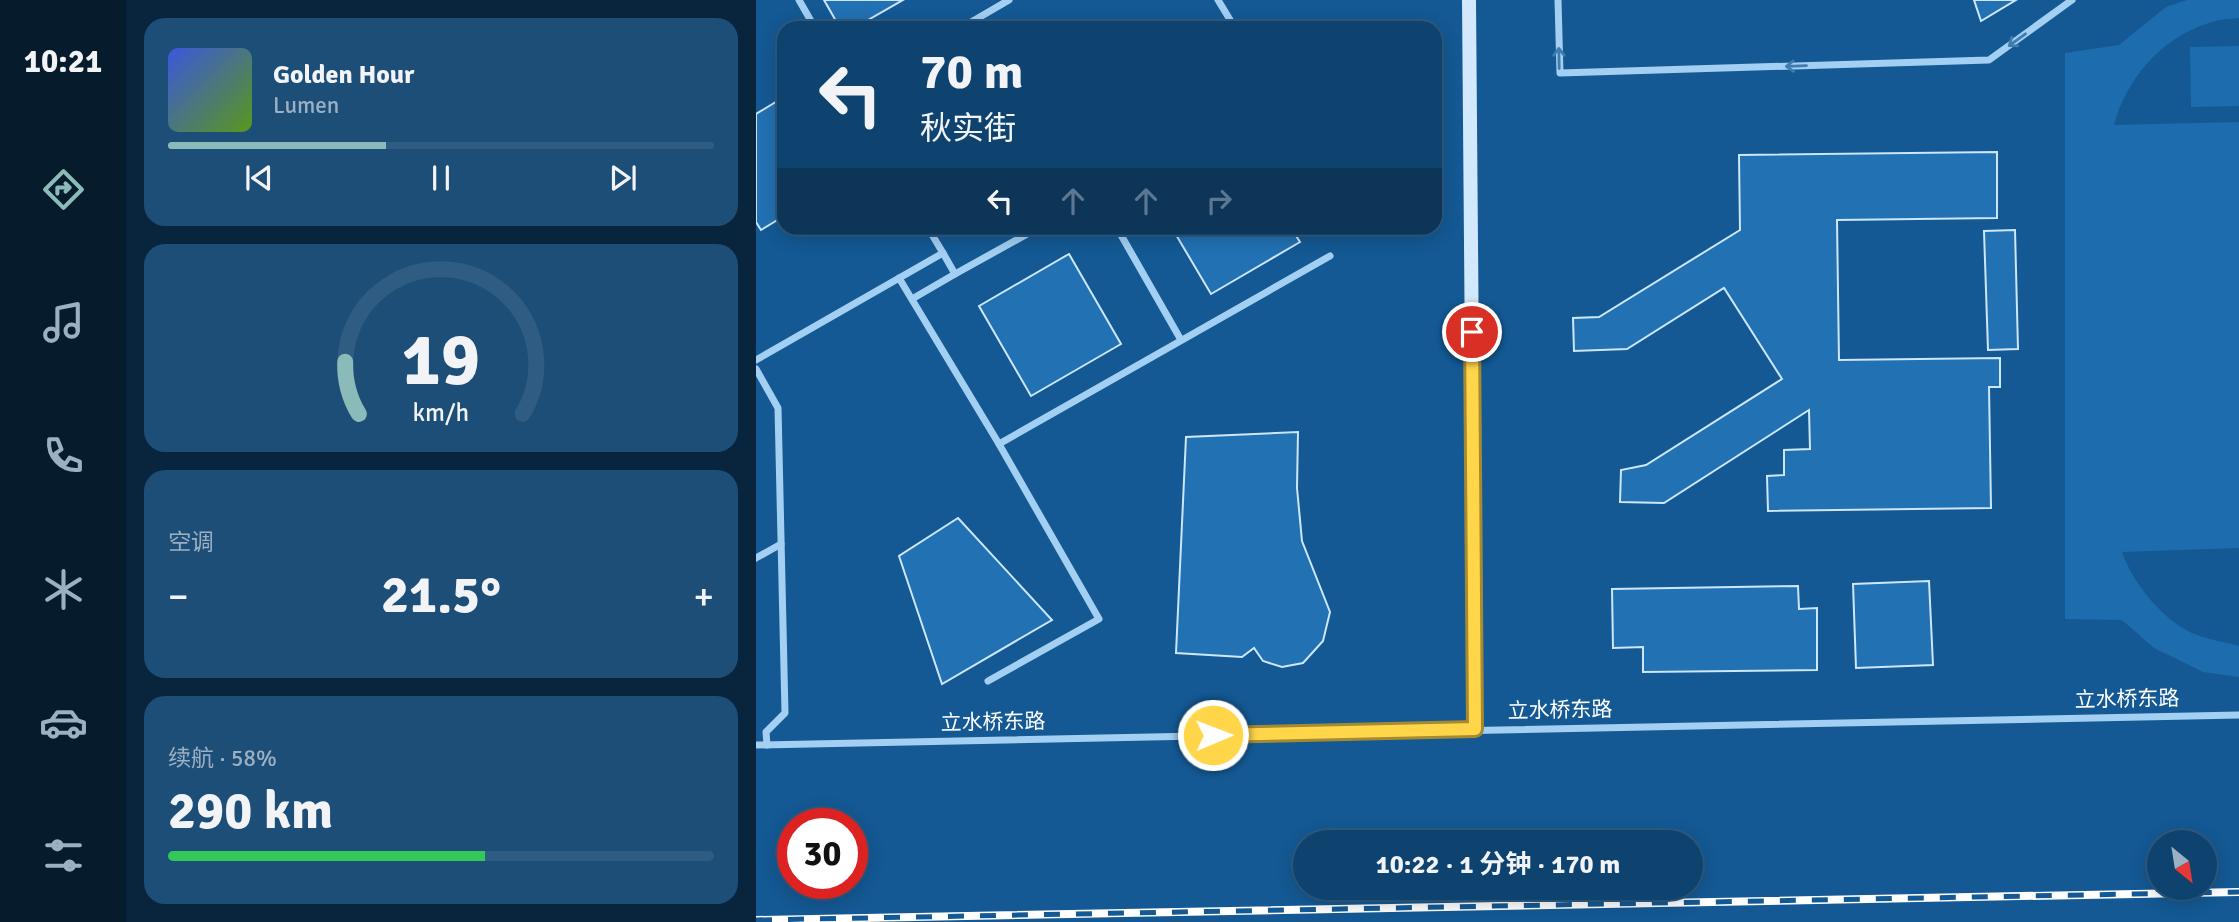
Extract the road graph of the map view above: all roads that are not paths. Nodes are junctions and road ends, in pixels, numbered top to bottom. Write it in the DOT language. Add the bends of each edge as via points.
graph roads {
  1 [pos="799,0"];
  2 [pos="1009,0"];
  3 [pos="1218,0"];
  4 [pos="1469,0"];
  5 [pos="1558,0"];
  6 [pos="2072,0"];
  7 [pos="811,21"];
  8 [pos="973,21"];
  9 [pos="1231,21"];
  10 [pos="932,235"];
  11 [pos="1025,235"];
  12 [pos="1121,235"];
  13 [pos="943,253"];
  14 [pos="1330,256"];
  15 [pos="955,274"];
  16 [pos="899,278"];
  17 [pos="912,299"];
  18 [pos="1181,340"];
  19 [pos="756,360"];
  20 [pos="756,369"];
  21 [pos="999,444"];
  22 [pos="781,544"];
  23 [pos="756,558"];
  24 [pos="988,681"];
  25 [pos="2239,715"];
  26 [pos="1475,729"];
  27 [pos="756,745"];
  28 [pos="766,745"];
  1 -- 7 [label="street"];
  2 -- 8 [label="street"];
  3 -- 9 [label="street"];
  4 -- 26 [label="street"];
  6 -- 5 [label="street, one-way" via="1989,60 1560,74"];
  10 -- 13 [label="street"];
  11 -- 15 [label="street"];
  12 -- 18 [label="street"];
  13 -- 15 [label="street"];
  13 -- 16 [label="street"];
  14 -- 18 [label="street"];
  15 -- 17 [label="street"];
  16 -- 17 [label="street"];
  16 -- 19 [label="street"];
  17 -- 21 [label="street"];
  18 -- 21 [label="street"];
  20 -- 22 [label="street" via="778,408"];
  21 -- 24 [label="street" via="1099,619"];
  22 -- 23 [label="street"];
  22 -- 28 [label="street" via="785,713 766,732"];
  25 -- 26 [label="street, 立水桥东路"];
  26 -- 28 [label="street, 立水桥东路"];
  27 -- 28 [label="street, 立水桥东路"];
}
